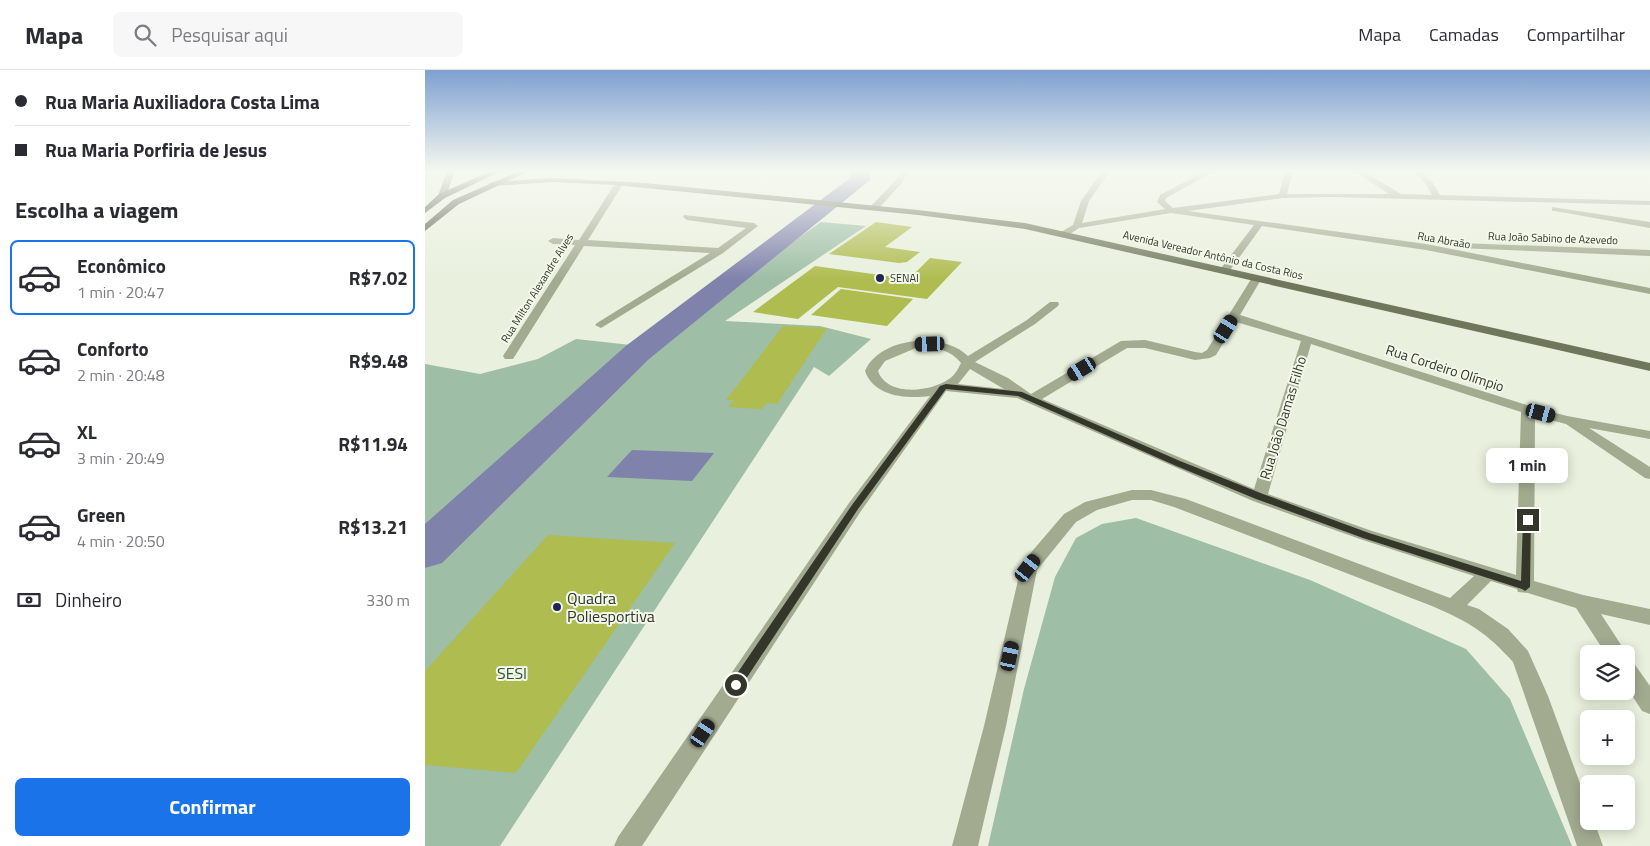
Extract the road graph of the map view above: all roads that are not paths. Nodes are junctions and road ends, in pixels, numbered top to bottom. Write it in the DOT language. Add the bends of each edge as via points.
graph roads {
  1 [pos="450,207"];
  2 [pos="604,207"];
  3 [pos="868,207"];
  4 [pos="1083,207"];
  5 [pos="1167,207"];
  6 [pos="1195,207"];
  7 [pos="1538,207"];
  8 [pos="874,208"];
  9 [pos="1172,211"];
  10 [pos="687,217"];
  11 [pos="1260,223"];
  12 [pos="1650,225"];
  13 [pos="1077,226"];
  14 [pos="425,228"];
  15 [pos="1064,234"];
  16 [pos="553,241"];
  17 [pos="581,242"];
  18 [pos="1426,247"];
  19 [pos="721,251"];
  20 [pos="1650,253"];
  21 [pos="1224,270"];
  22 [pos="1257,278"];
  23 [pos="1650,291"];
  24 [pos="1055,304"];
  25 [pos="1233,317"];
  26 [pos="601,325"];
  27 [pos="1307,339"];
  28 [pos="509,356"];
  29 [pos="967,362"];
  30 [pos="1650,367"];
  31 [pos="944,387"];
  32 [pos="1026,396"];
  33 [pos="1528,410"];
  34 [pos="1567,420"];
  35 [pos="1650,435"];
  36 [pos="1650,474"];
  37 [pos="1259,496"];
  38 [pos="1487,574"];
  39 [pos="1525,587"];
  40 [pos="1583,603"];
  41 [pos="1453,607"];
  42 [pos="1650,617"];
  43 [pos="1611,645"];
  44 [pos="1635,682"];
  45 [pos="1650,704"];
  46 [pos="627,846"];
  47 [pos="965,846"];
  48 [pos="1590,846"];
  1 -- 14 [label="highway"];
  2 -- 17 [label="street, Rua Milton Alexandre Alves"];
  3 -- 8 [label="main road, Avenida Vereador Antônio da Costa Rios"];
  4 -- 13 [label="street"];
  5 -- 9 [label="street"];
  6 -- 9 [label="street"];
  7 -- 12 [label="street"];
  8 -- 15 [label="main road, Avenida Vereador Antônio da Costa Rios" via="953,215"];
  9 -- 11 [label="street, Rua Abraão"];
  9 -- 13 [label="street"];
  10 -- 19 [label="street" via="754,225"];
  11 -- 18 [label="street, Rua Abraão"];
  11 -- 21 [label="street"];
  13 -- 15 [label="street"];
  15 -- 21 [label="main road, Avenida Vereador Antônio da Costa Rios"];
  16 -- 17 [label="street"];
  17 -- 19 [label="street"];
  17 -- 28 [label="street, Rua Milton Alexandre Alves"];
  18 -- 20 [label="street, Rua João Sabino de Azevedo"];
  18 -- 23 [label="street, Rua Abraão"];
  19 -- 26 [label="street"];
  21 -- 22 [label="main road, Avenida Vereador Antônio da Costa Rios"];
  22 -- 25 [label="street"];
  22 -- 30 [label="main road, Avenida Vereador Antônio da Costa Rios"];
  24 -- 29 [label="street"];
  25 -- 27 [label="street, Rua Cordeiro Olímpio"];
  25 -- 32 [label="street" via="1209,355 1195,356 1145,344 1125,344"];
  27 -- 33 [label="street, Rua Cordeiro Olímpio"];
  27 -- 37 [label="street, Rua João Damas Filho"];
  29 -- 31 [label="street" via="965,372"];
  29 -- 31 [label="street" via="955,349 923,344 889,352 874,365 876,381 884,387 911,393"];
  29 -- 32 [label="street"];
  31 -- 32 [label="street"];
  31 -- 46 [label="street" via="855,507"];
  32 -- 37 [label="street"];
  33 -- 34 [label="street, Rua Cordeiro Olímpio"];
  33 -- 39 [label="street"];
  34 -- 35 [label="street, Rua Cordeiro Olímpio"];
  34 -- 36 [label="street"];
  37 -- 38 [label="street"];
  38 -- 39 [label="street"];
  38 -- 41 [label="street"];
  39 -- 40 [label="street"];
  40 -- 42 [label="street"];
  40 -- 43 [label="street"];
  41 -- 47 [label="street" via="1151,495 1132,495 1091,506 1070,518 1028,568 995,726"];
  41 -- 48 [label="street" via="1501,635 1521,656"];
  44 -- 45 [label="street"];
}
